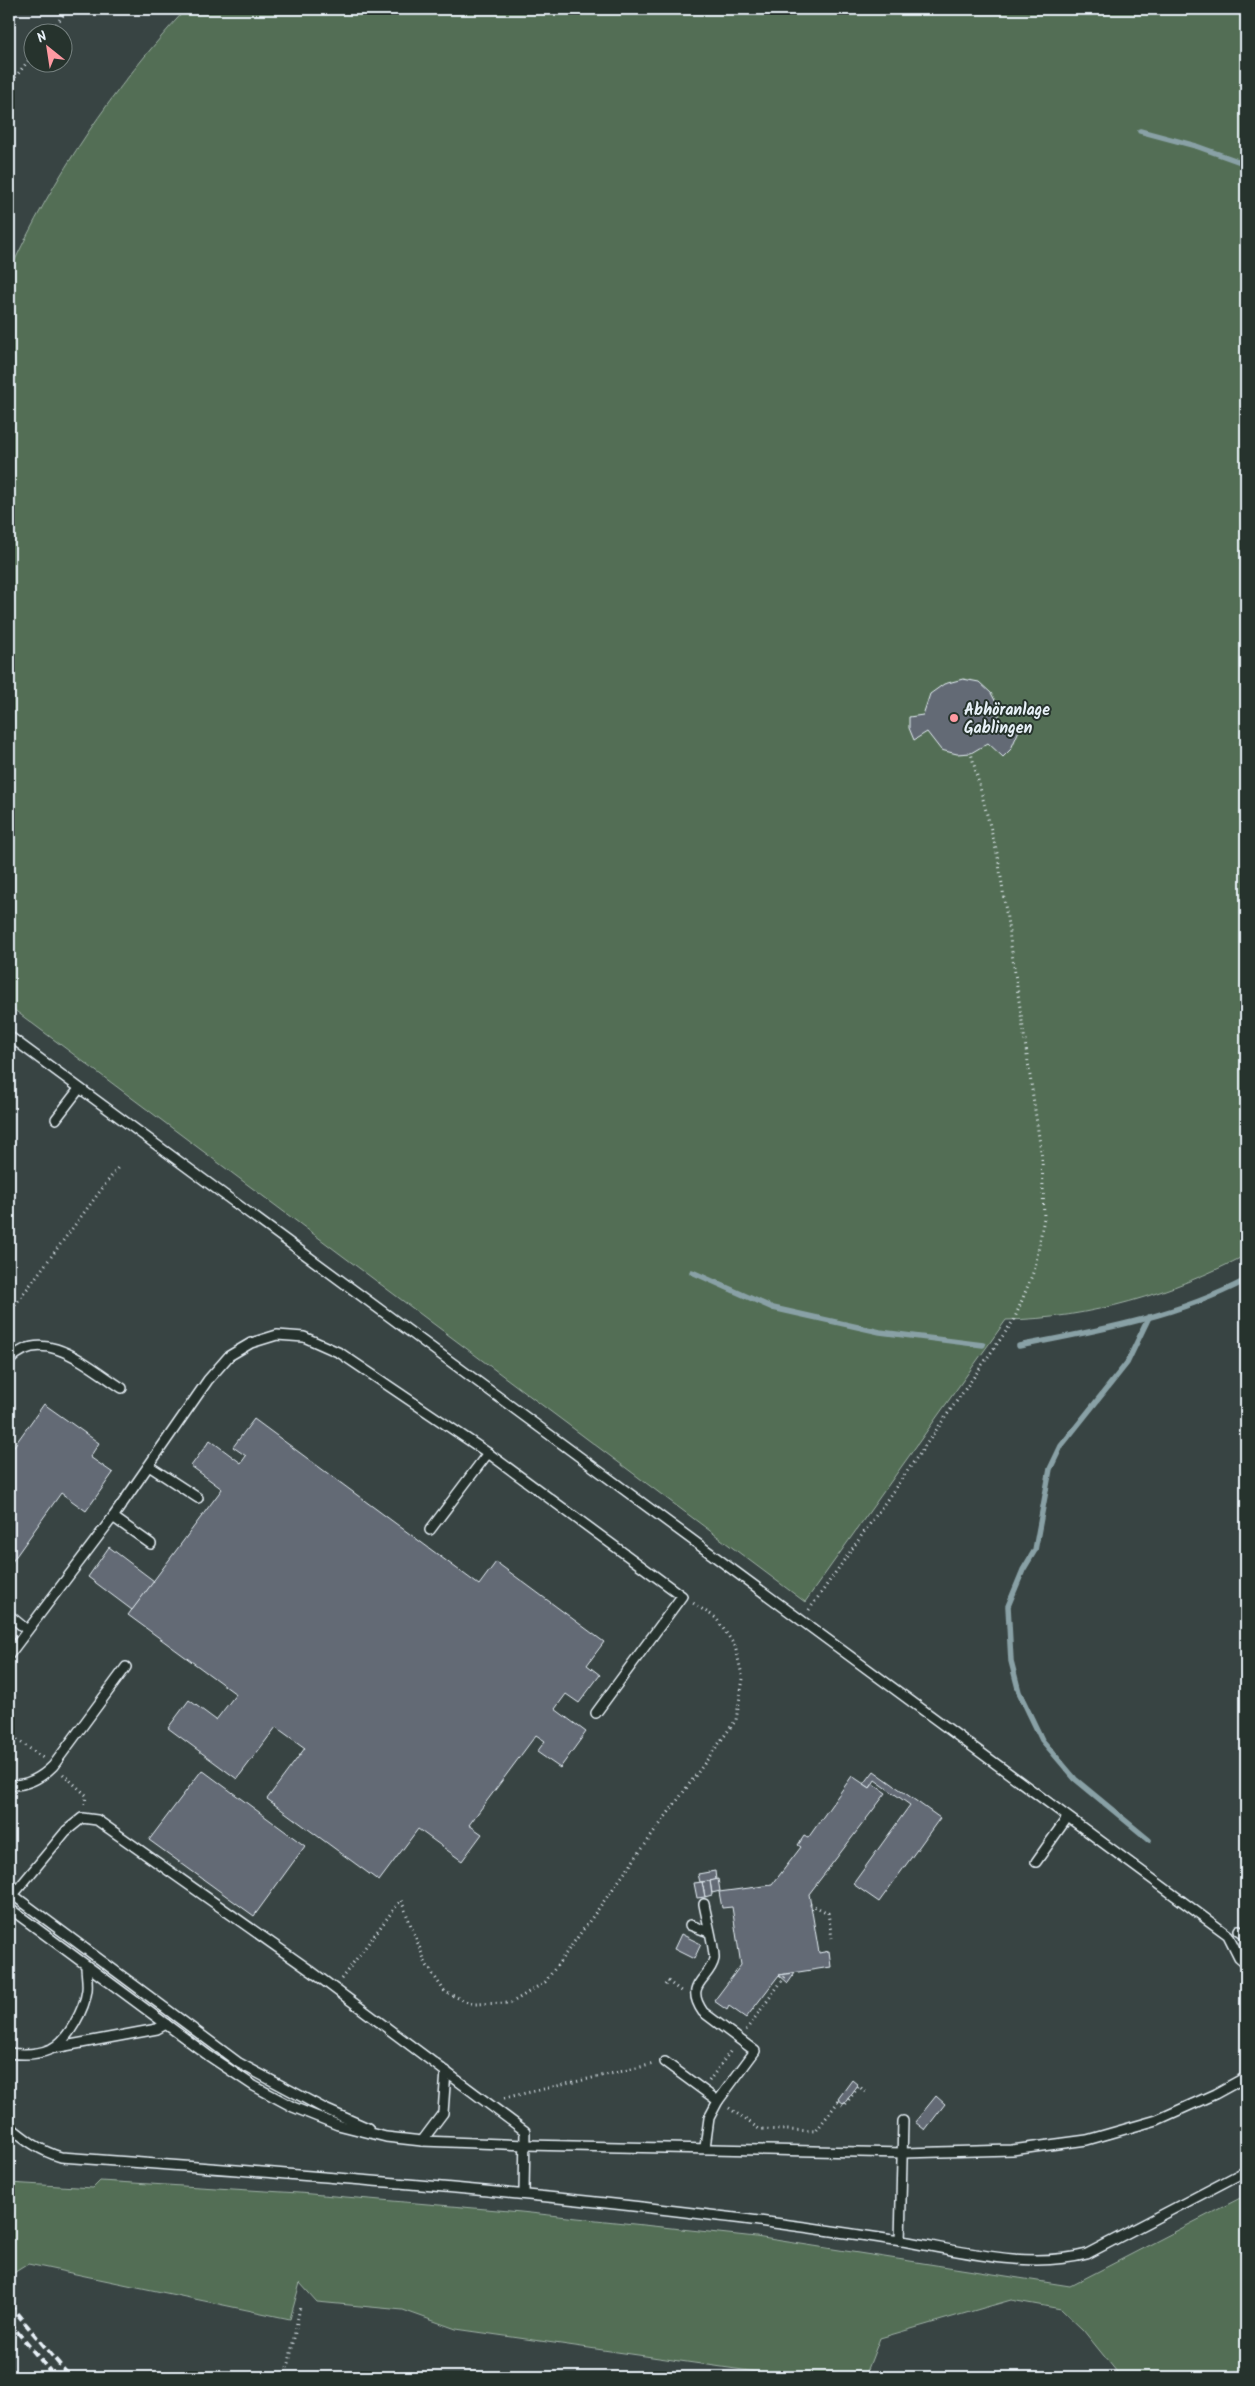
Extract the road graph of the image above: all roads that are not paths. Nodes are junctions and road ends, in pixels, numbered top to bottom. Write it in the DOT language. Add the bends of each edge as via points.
graph roads {
  1 [pos="9,1036"];
  2 [pos="79,1089"];
  3 [pos="56,1119"];
  4 [pos="9,1361"];
  5 [pos="122,1388"];
  6 [pos="488,1453"];
  7 [pos="149,1466"];
  8 [pos="198,1498"];
  9 [pos="113,1517"];
  10 [pos="430,1530"];
  11 [pos="151,1544"];
  12 [pos="9,1615"];
  13 [pos="26,1630"];
  14 [pos="9,1655"];
  15 [pos="126,1667"];
  16 [pos="596,1713"];
  17 [pos="9,1785"];
  18 [pos="1066,1818"];
  19 [pos="1036,1862"];
  20 [pos="11,1894"];
  21 [pos="704,1904"];
  22 [pos="9,1908"];
  23 [pos="690,1925"];
  24 [pos="709,1932"];
  25 [pos="1246,1963"];
  26 [pos="86,1966"];
  27 [pos="166,2024"];
  28 [pos="53,2048"];
  29 [pos="9,2053"];
  30 [pos="665,2062"];
  31 [pos="446,2071"];
  32 [pos="1246,2077"];
  33 [pos="718,2100"];
  34 [pos="903,2120"];
  35 [pos="9,2126"];
  36 [pos="386,2137"];
  37 [pos="422,2141"];
  38 [pos="526,2145"];
  39 [pos="705,2147"];
  40 [pos="904,2153"];
  41 [pos="1246,2172"];
  42 [pos="524,2193"];
  43 [pos="900,2241"];
  1 -- 2 [label="lane"];
  2 -- 3 [label="lane"];
  2 -- 18 [label="lane"];
  4 -- 5 [label="lane" via="18,1351 29,1347 55,1347"];
  6 -- 7 [label="lane" via="340,1353 304,1337 277,1335 251,1343 229,1356 208,1380"];
  6 -- 10 [label="lane"];
  6 -- 16 [label="lane" via="682,1596"];
  7 -- 8 [label="lane"];
  7 -- 9 [label="lane"];
  9 -- 11 [label="lane"];
  9 -- 13 [label="lane"];
  12 -- 13 [label="lane"];
  13 -- 14 [label="lane"];
  15 -- 17 [label="lane" via="53,1766 44,1775"];
  18 -- 19 [label="lane"];
  18 -- 25 [label="lane" via="1228,1935 1238,1957"];
  20 -- 31 [label="lane" via="66,1831 82,1818 97,1820"];
  20 -- 36 [label="lane" via="239,2064"];
  21 -- 24 [label="lane"];
  22 -- 26 [label="lane"];
  23 -- 24 [label="lane"];
  24 -- 33 [label="lane" via="714,1959 696,1989 698,2005 755,2051"];
  26 -- 27 [label="lane"];
  26 -- 28 [label="lane" via="87,1990 82,2007 73,2027"];
  27 -- 28 [label="lane" via="156,2030"];
  27 -- 36 [label="lane" via="254,2086 293,2107 338,2125"];
  28 -- 29 [label="lane" via="31,2054"];
  30 -- 33 [label="lane"];
  31 -- 37 [label="lane" via="443,2113"];
  31 -- 38 [label="lane" via="525,2131"];
  32 -- 40 [label="lane" via="1157,2120 1086,2140 1012,2150"];
  33 -- 39 [label="lane" via="709,2118"];
  34 -- 40 [label="lane"];
  35 -- 42 [label="lane" via="44,2152 61,2157"];
  36 -- 37 [label="lane"];
  37 -- 38 [label="lane"];
  38 -- 39 [label="lane"];
  38 -- 42 [label="lane"];
  39 -- 40 [label="lane"];
  40 -- 43 [label="lane"];
  41 -- 43 [label="lane" via="1119,2239 1087,2254 1064,2260 1007,2258"];
  42 -- 43 [label="lane"];
}
